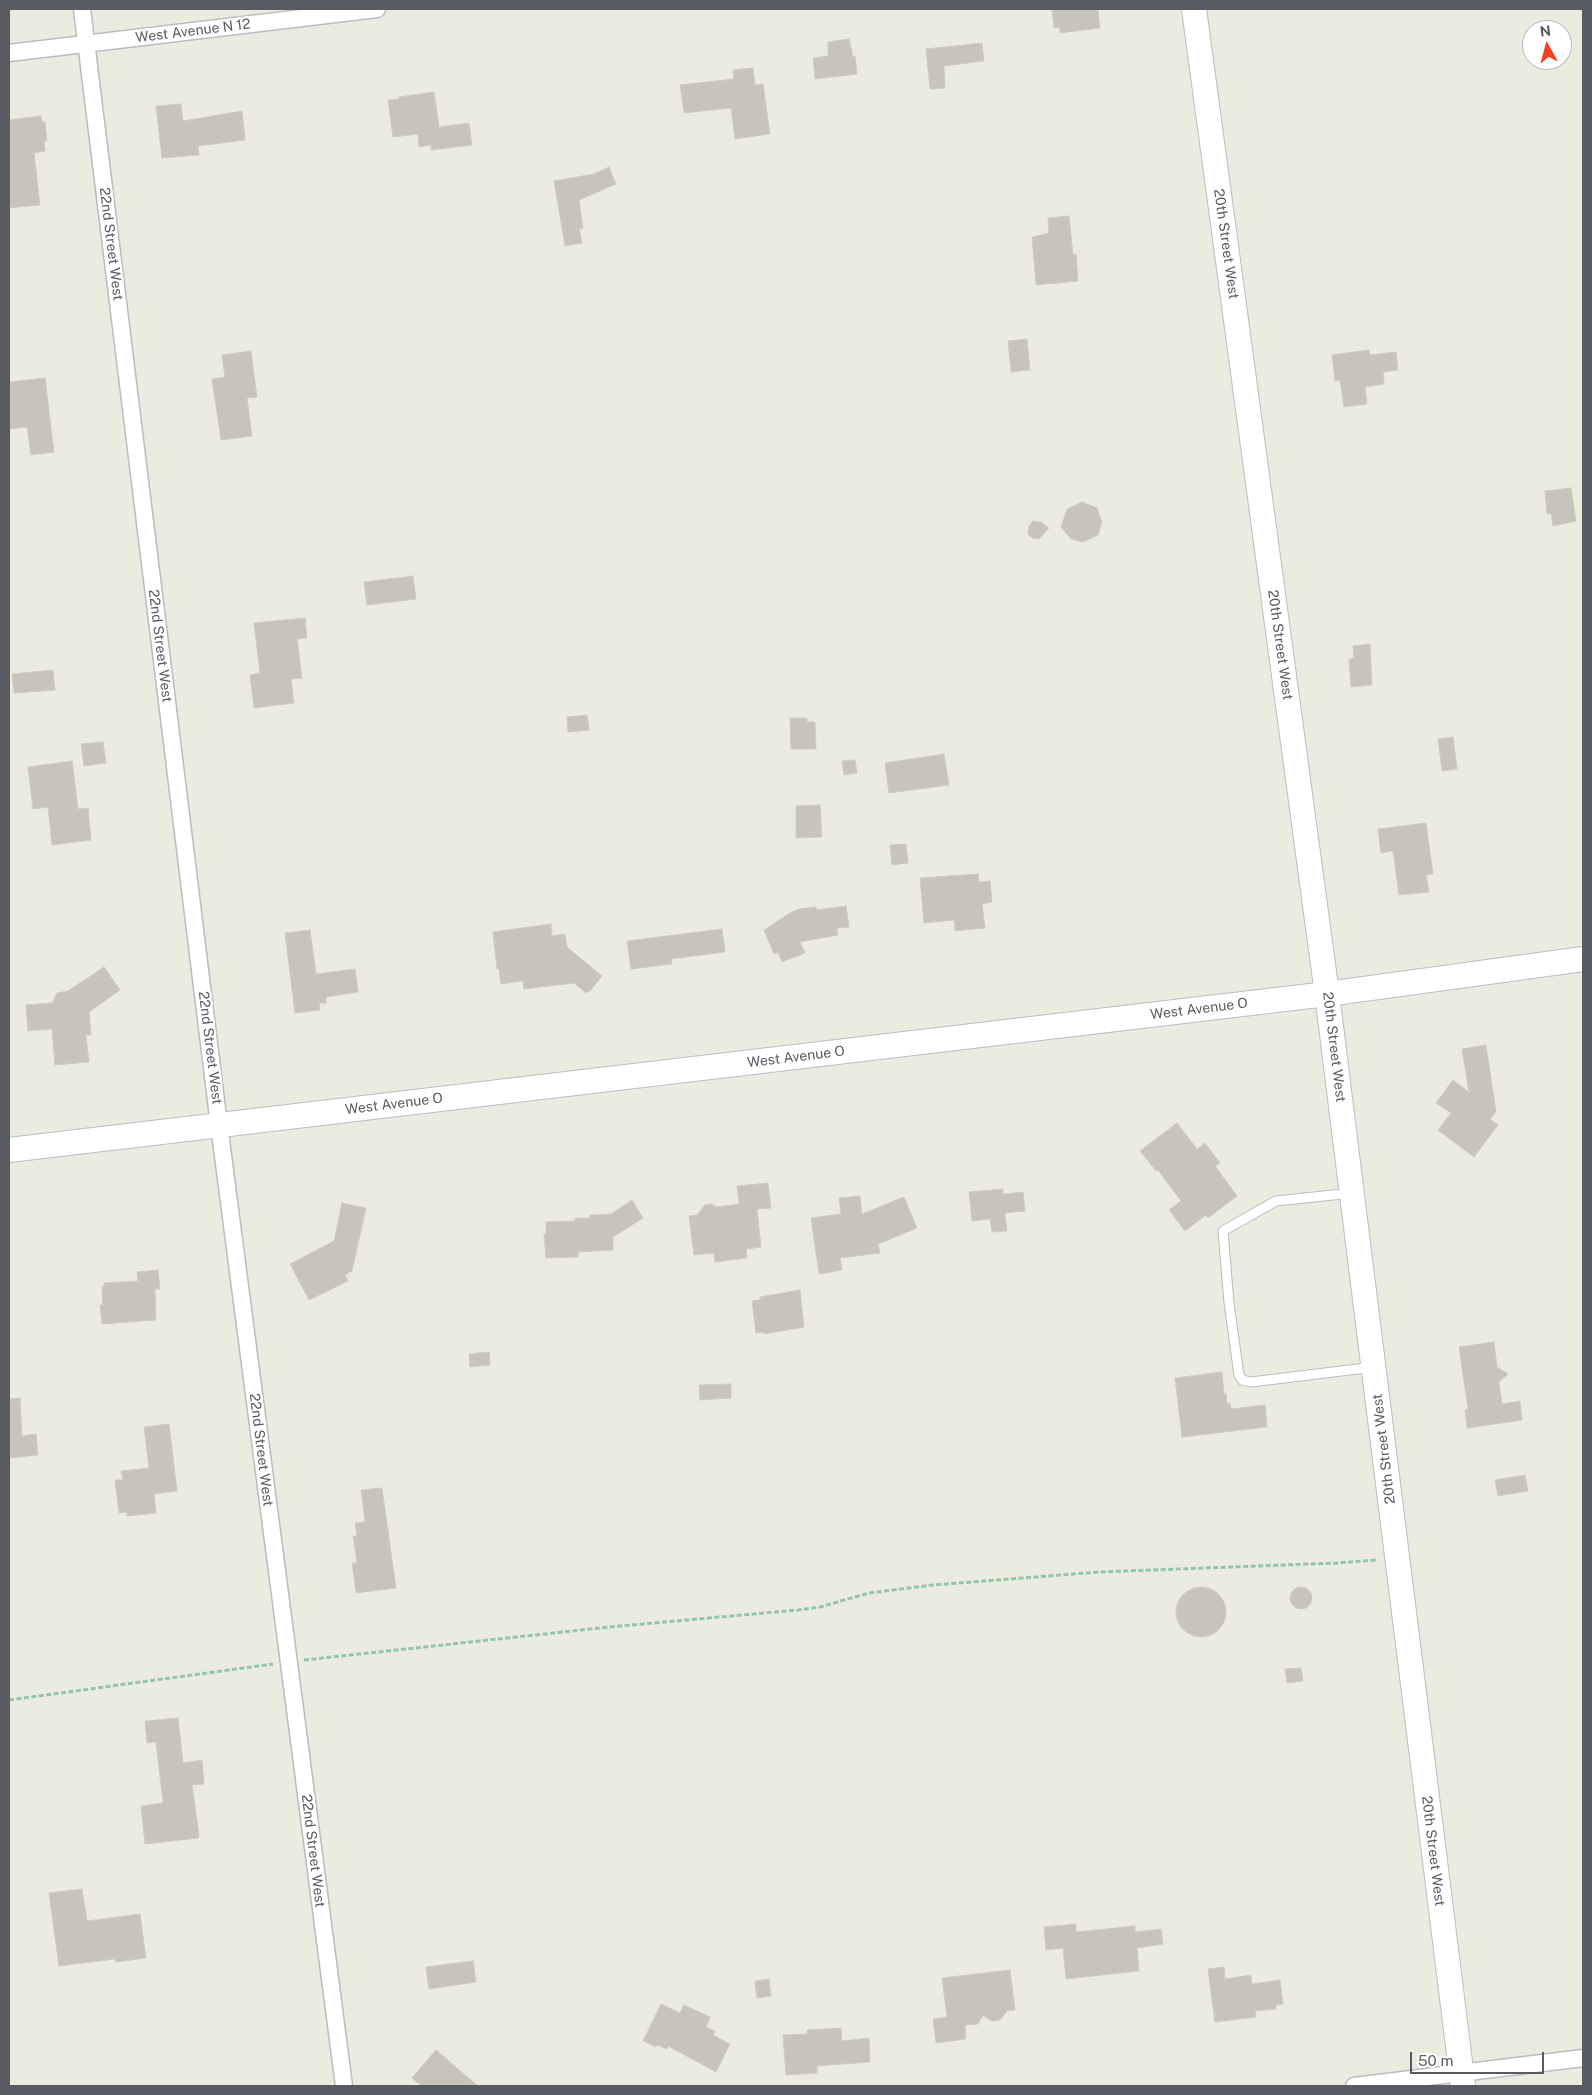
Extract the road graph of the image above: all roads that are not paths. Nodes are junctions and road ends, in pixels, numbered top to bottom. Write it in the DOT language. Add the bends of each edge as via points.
graph roads {
  1 [pos="82,9"];
  2 [pos="377,9"];
  3 [pos="1194,9"];
  4 [pos="86,44"];
  5 [pos="9,53"];
  6 [pos="1583,959"];
  7 [pos="1327,994"];
  8 [pos="220,1125"];
  9 [pos="9,1150"];
  10 [pos="1352,1193"];
  11 [pos="1374,1367"];
  12 [pos="1583,2058"];
  13 [pos="1462,2080"];
  14 [pos="344,2086"];
  15 [pos="1354,2086"];
  1 -- 4 [label="street, 22nd Street West"];
  2 -- 4 [label="street, West Avenue N 12"];
  3 -- 7 [label="main road, 20th Street West"];
  4 -- 5 [label="street, West Avenue N 12"];
  4 -- 8 [label="street, 22nd Street West"];
  6 -- 7 [label="main road, West Avenue O"];
  7 -- 8 [label="main road, West Avenue O"];
  7 -- 10 [label="main road, 20th Street West"];
  8 -- 9 [label="main road, West Avenue O"];
  8 -- 14 [label="street, 22nd Street West"];
  10 -- 11 [label="main road, 20th Street West"];
  10 -- 11 [label="lane" via="1276,1201 1222,1231 1229,1303 1242,1380 1251,1382"];
  11 -- 13 [label="main road, 20th Street West"];
  12 -- 13 [label="street"];
  13 -- 15 [label="street"];
}
